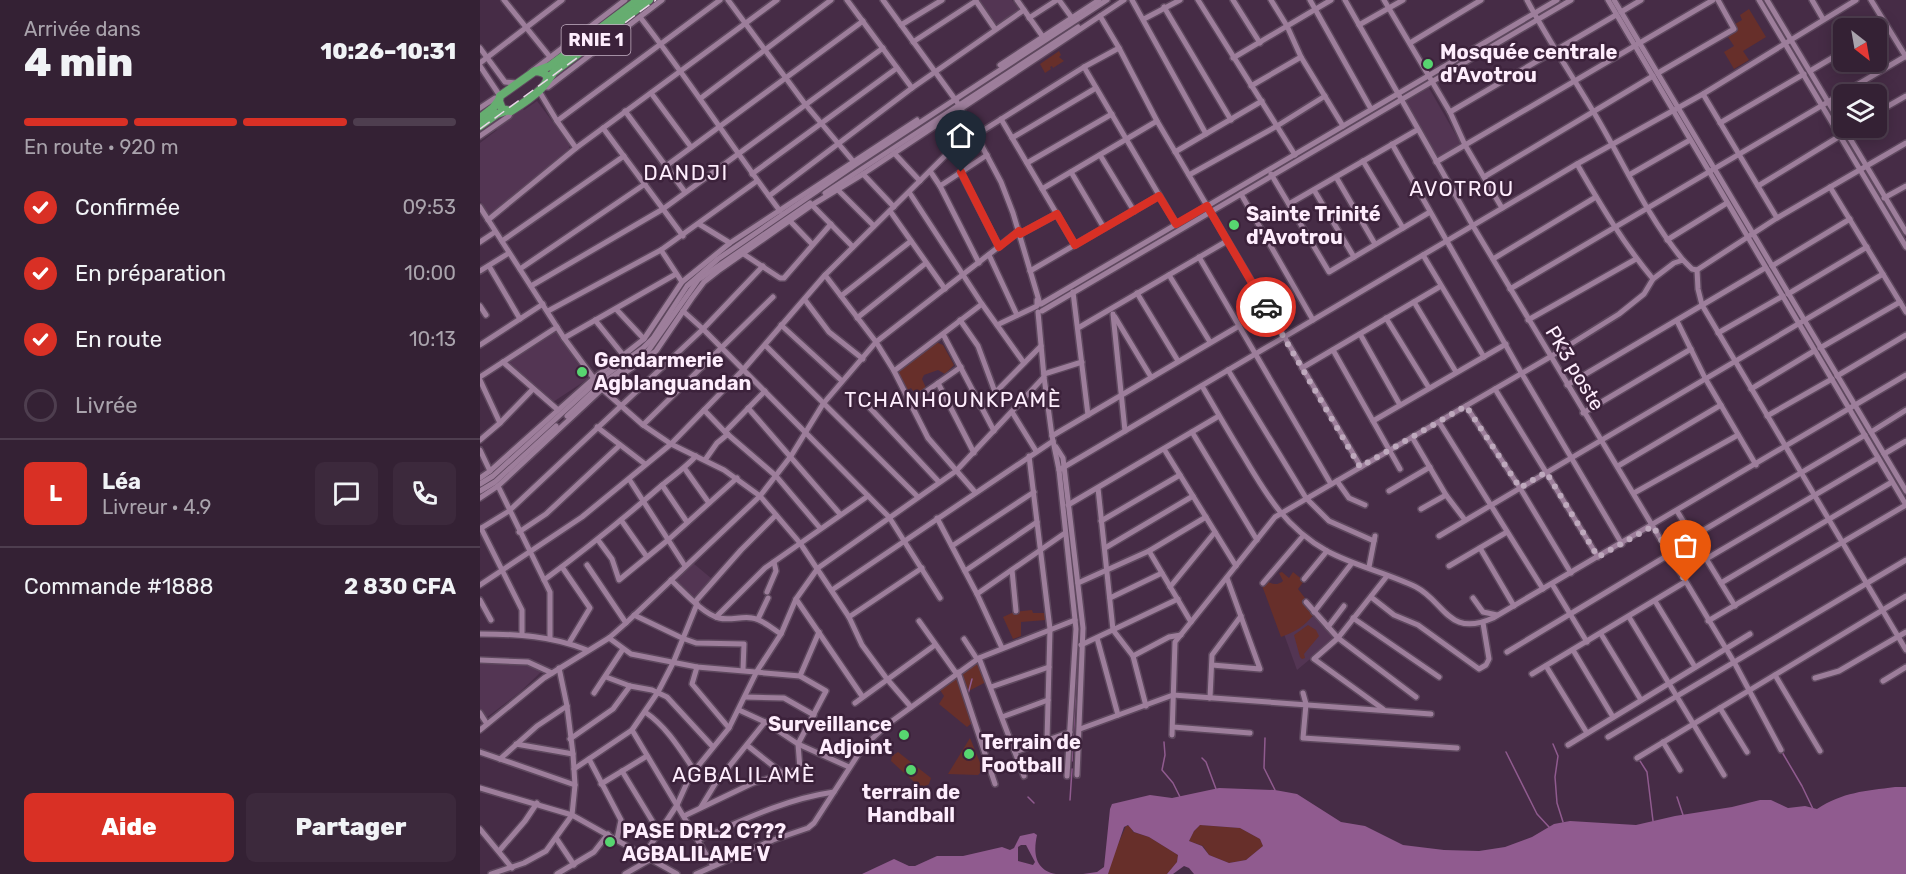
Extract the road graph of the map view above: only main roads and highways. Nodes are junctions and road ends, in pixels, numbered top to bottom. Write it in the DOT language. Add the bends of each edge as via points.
graph roads {
  1 [pos="638,0"];
  2 [pos="649,0"];
  3 [pos="534,72"];
  4 [pos="543,87"];
  5 [pos="499,98"];
  6 [pos="509,111"];
  7 [pos="480,118"];
  8 [pos="480,126"];
  1 -- 3 [label="highway, RNIE 1" via="550,66"];
  2 -- 4 [label="highway, RNIE 1" via="557,69"];
  3 -- 4 [label="highway, RNIE 1" via="545,75"];
  3 -- 5 [label="highway, RNIE 1"];
  4 -- 6 [label="highway, RNIE 1"];
  5 -- 6 [label="highway" via="500,106"];
  5 -- 7 [label="highway, RNIE 1"];
  6 -- 8 [label="highway, RNIE 1"];
}
